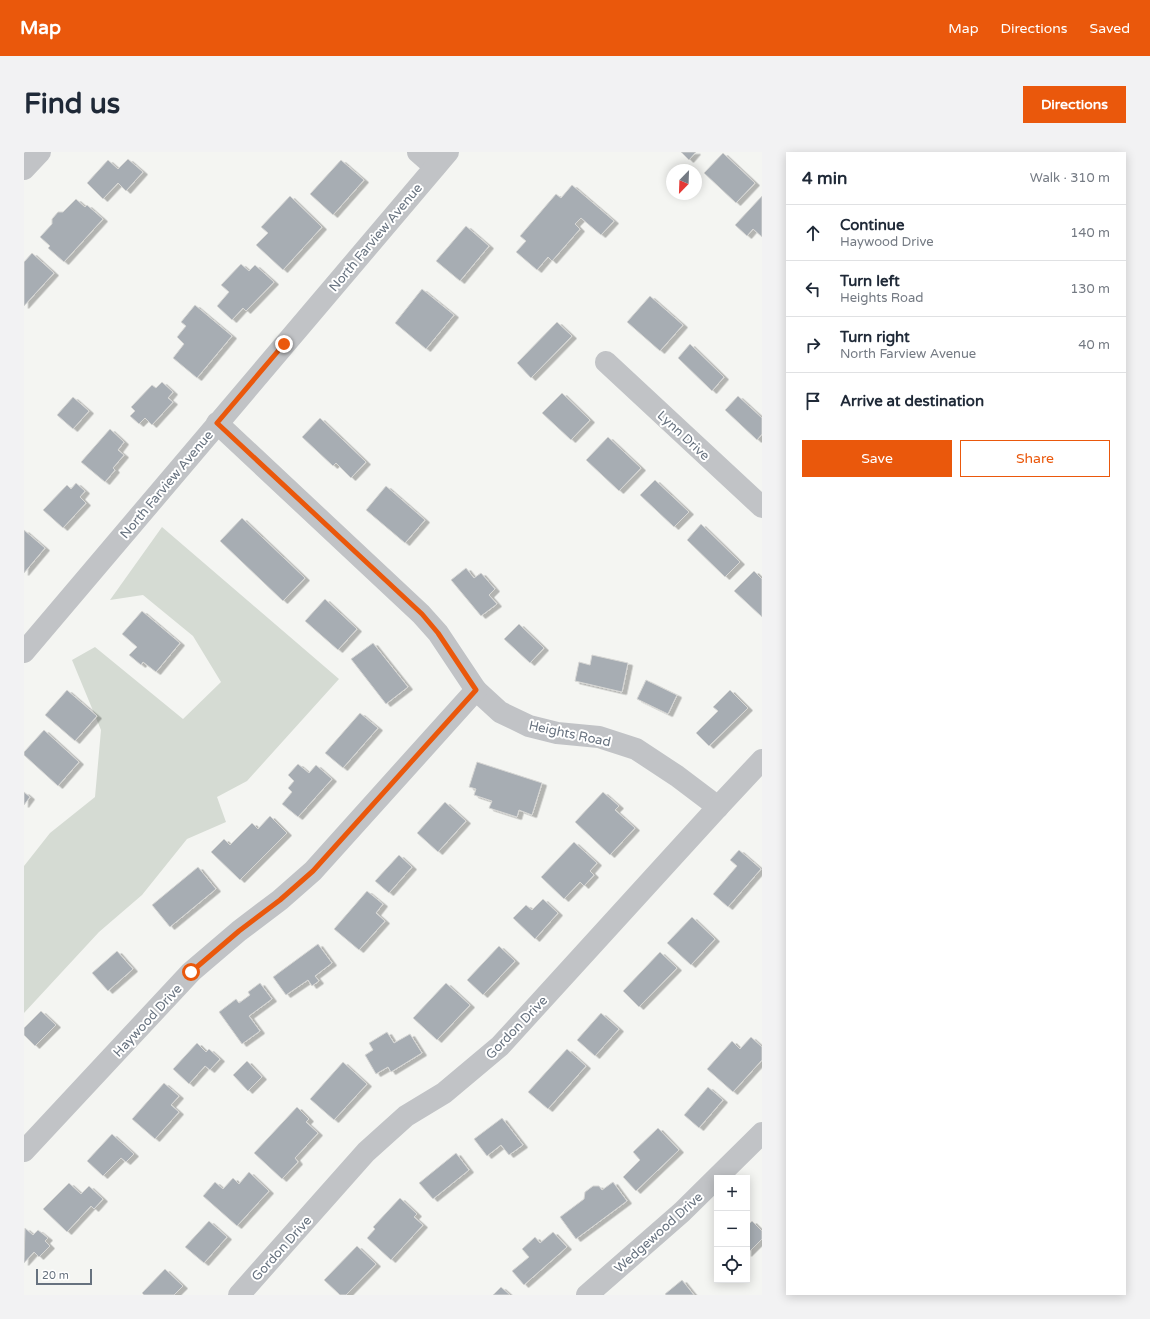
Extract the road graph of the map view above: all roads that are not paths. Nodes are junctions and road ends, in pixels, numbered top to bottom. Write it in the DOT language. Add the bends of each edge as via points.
graph roads {
  1 [pos="40,152"];
  2 [pos="418,152"];
  3 [pos="441,160"];
  4 [pos="24,169"];
  5 [pos="606,362"];
  6 [pos="217,423"];
  7 [pos="762,507"];
  8 [pos="24,652"];
  9 [pos="476,690"];
  10 [pos="762,760"];
  11 [pos="718,807"];
  12 [pos="762,1133"];
  13 [pos="24,1151"];
  14 [pos="239,1295"];
  15 [pos="587,1295"];
  1 -- 4 [label="street"];
  2 -- 3 [label="street"];
  3 -- 6 [label="street, North Farview Avenue"];
  5 -- 7 [label="street, Lynn Drive"];
  6 -- 8 [label="street, North Farview Avenue"];
  6 -- 9 [label="street, Heights Road" via="422,614 438,633"];
  9 -- 11 [label="street, Heights Road" via="500,712 529,726 557,733 599,737 636,749"];
  9 -- 13 [label="street, Haywood Drive" via="313,871 191,972"];
  10 -- 11 [label="street, Gordon Drive"];
  11 -- 14 [label="street, Gordon Drive" via="500,1046 444,1093 406,1116 366,1152"];
  12 -- 15 [label="street, Wedgewood Drive" via="682,1212"];
}
